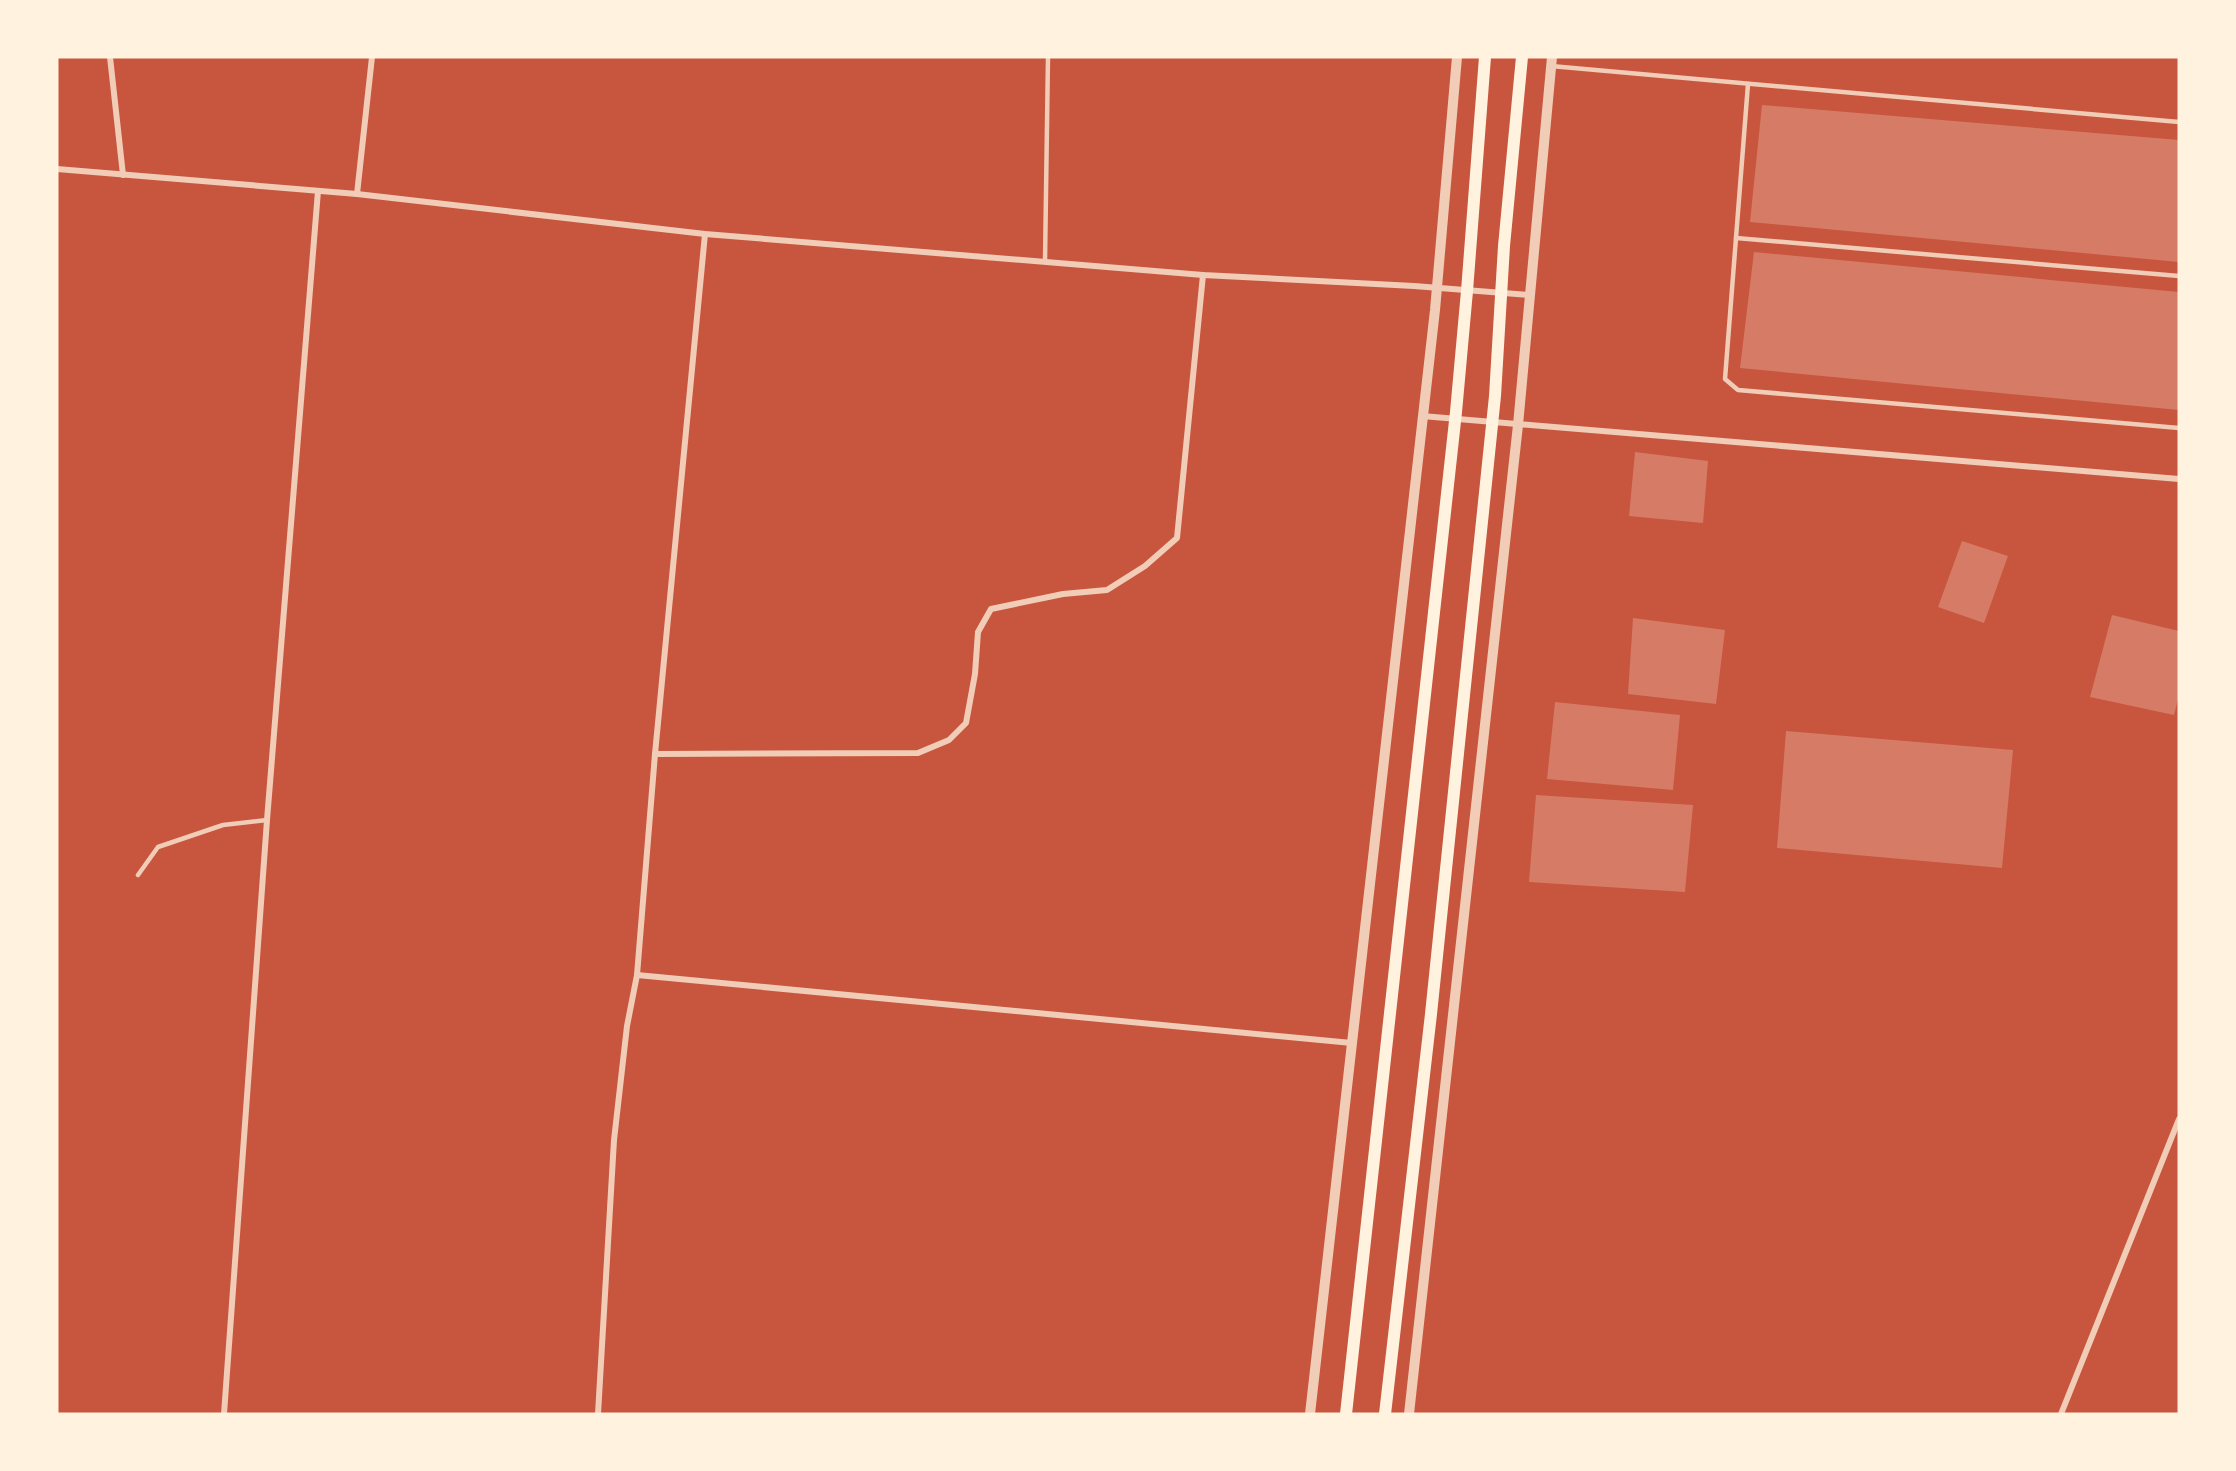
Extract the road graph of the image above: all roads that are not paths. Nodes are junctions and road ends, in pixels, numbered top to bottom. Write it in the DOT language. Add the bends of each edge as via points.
graph roads {
  1 [pos="111,57"];
  2 [pos="372,57"];
  3 [pos="1048,57"];
  4 [pos="1457,57"];
  5 [pos="1485,57"];
  6 [pos="1522,57"];
  7 [pos="1552,62"];
  8 [pos="1748,84"];
  9 [pos="2179,122"];
  10 [pos="57,169"];
  11 [pos="123,176"];
  12 [pos="318,191"];
  13 [pos="357,195"];
  14 [pos="705,234"];
  15 [pos="1736,238"];
  16 [pos="1045,262"];
  17 [pos="1203,274"];
  18 [pos="2179,276"];
  19 [pos="1436,288"];
  20 [pos="1530,295"];
  21 [pos="1422,416"];
  22 [pos="1518,424"];
  23 [pos="2179,428"];
  24 [pos="2179,479"];
  25 [pos="655,754"];
  26 [pos="267,820"];
  27 [pos="138,875"];
  28 [pos="636,975"];
  29 [pos="1352,1043"];
  30 [pos="2179,1119"];
  31 [pos="224,1414"];
  32 [pos="598,1414"];
  33 [pos="1310,1414"];
  34 [pos="1346,1414"];
  35 [pos="1385,1414"];
  36 [pos="1409,1414"];
  37 [pos="2061,1414"];
  1 -- 11 [label="street"];
  2 -- 13 [label="street"];
  3 -- 16 [label="lane"];
  4 -- 19 [label="street"];
  5 -- 34 [label="main road" via="1455,424"];
  6 -- 35 [label="main road" via="1494,396 1431,1014"];
  7 -- 8 [label="lane"];
  7 -- 20 [label="street"];
  8 -- 9 [label="lane"];
  8 -- 15 [label="lane"];
  10 -- 11 [label="street"];
  11 -- 12 [label="street"];
  12 -- 13 [label="street"];
  12 -- 26 [label="street"];
  13 -- 14 [label="street"];
  14 -- 16 [label="street"];
  14 -- 25 [label="street"];
  15 -- 18 [label="lane"];
  15 -- 23 [label="lane" via="1725,379 1738,390"];
  16 -- 17 [label="street"];
  17 -- 19 [label="street"];
  17 -- 25 [label="street" via="1177,537 1145,567 1107,590 1063,594 991,609 978,632 966,723 949,740 918,753"];
  19 -- 20 [label="street"];
  19 -- 21 [label="street"];
  20 -- 22 [label="street"];
  21 -- 22 [label="street"];
  21 -- 29 [label="street"];
  22 -- 24 [label="street"];
  22 -- 36 [label="street"];
  25 -- 28 [label="street"];
  26 -- 27 [label="lane" via="223,825 158,847"];
  26 -- 31 [label="street"];
  28 -- 29 [label="street"];
  28 -- 32 [label="street" via="614,1140"];
  29 -- 33 [label="street"];
  30 -- 37 [label="street"];
}
